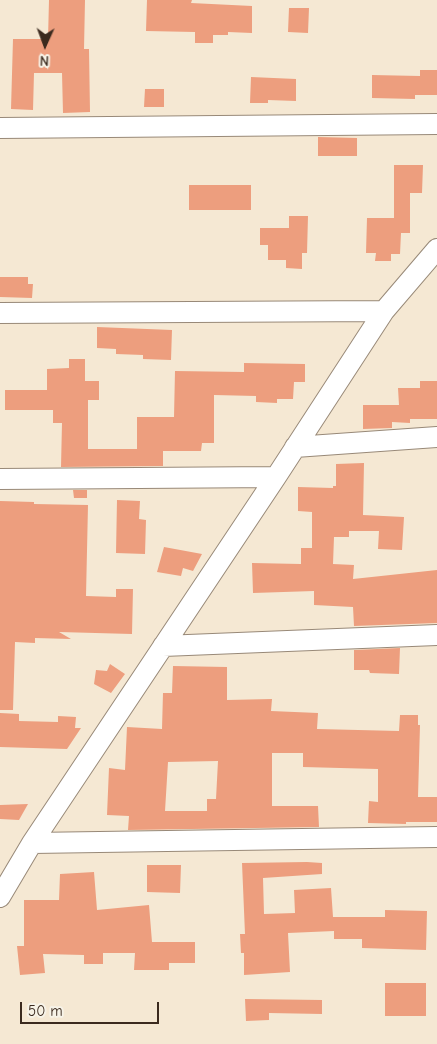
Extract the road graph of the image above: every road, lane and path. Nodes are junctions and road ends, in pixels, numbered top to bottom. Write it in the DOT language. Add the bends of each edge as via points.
graph roads {
  1 [pos="437,124"];
  2 [pos="0,128"];
  3 [pos="437,249"];
  4 [pos="384,311"];
  5 [pos="0,312"];
  6 [pos="437,437"];
  7 [pos="295,447"];
  8 [pos="276,477"];
  9 [pos="0,479"];
  10 [pos="437,635"];
  11 [pos="163,646"];
  12 [pos="437,837"];
  13 [pos="32,843"];
  14 [pos="0,898"];
  1 -- 2 [label="street"];
  3 -- 4 [label="street"];
  4 -- 5 [label="street"];
  4 -- 7 [label="street"];
  6 -- 7 [label="street"];
  7 -- 8 [label="street"];
  8 -- 9 [label="street"];
  8 -- 11 [label="street"];
  10 -- 11 [label="street"];
  11 -- 13 [label="street"];
  12 -- 13 [label="street"];
  13 -- 14 [label="street"];
}
